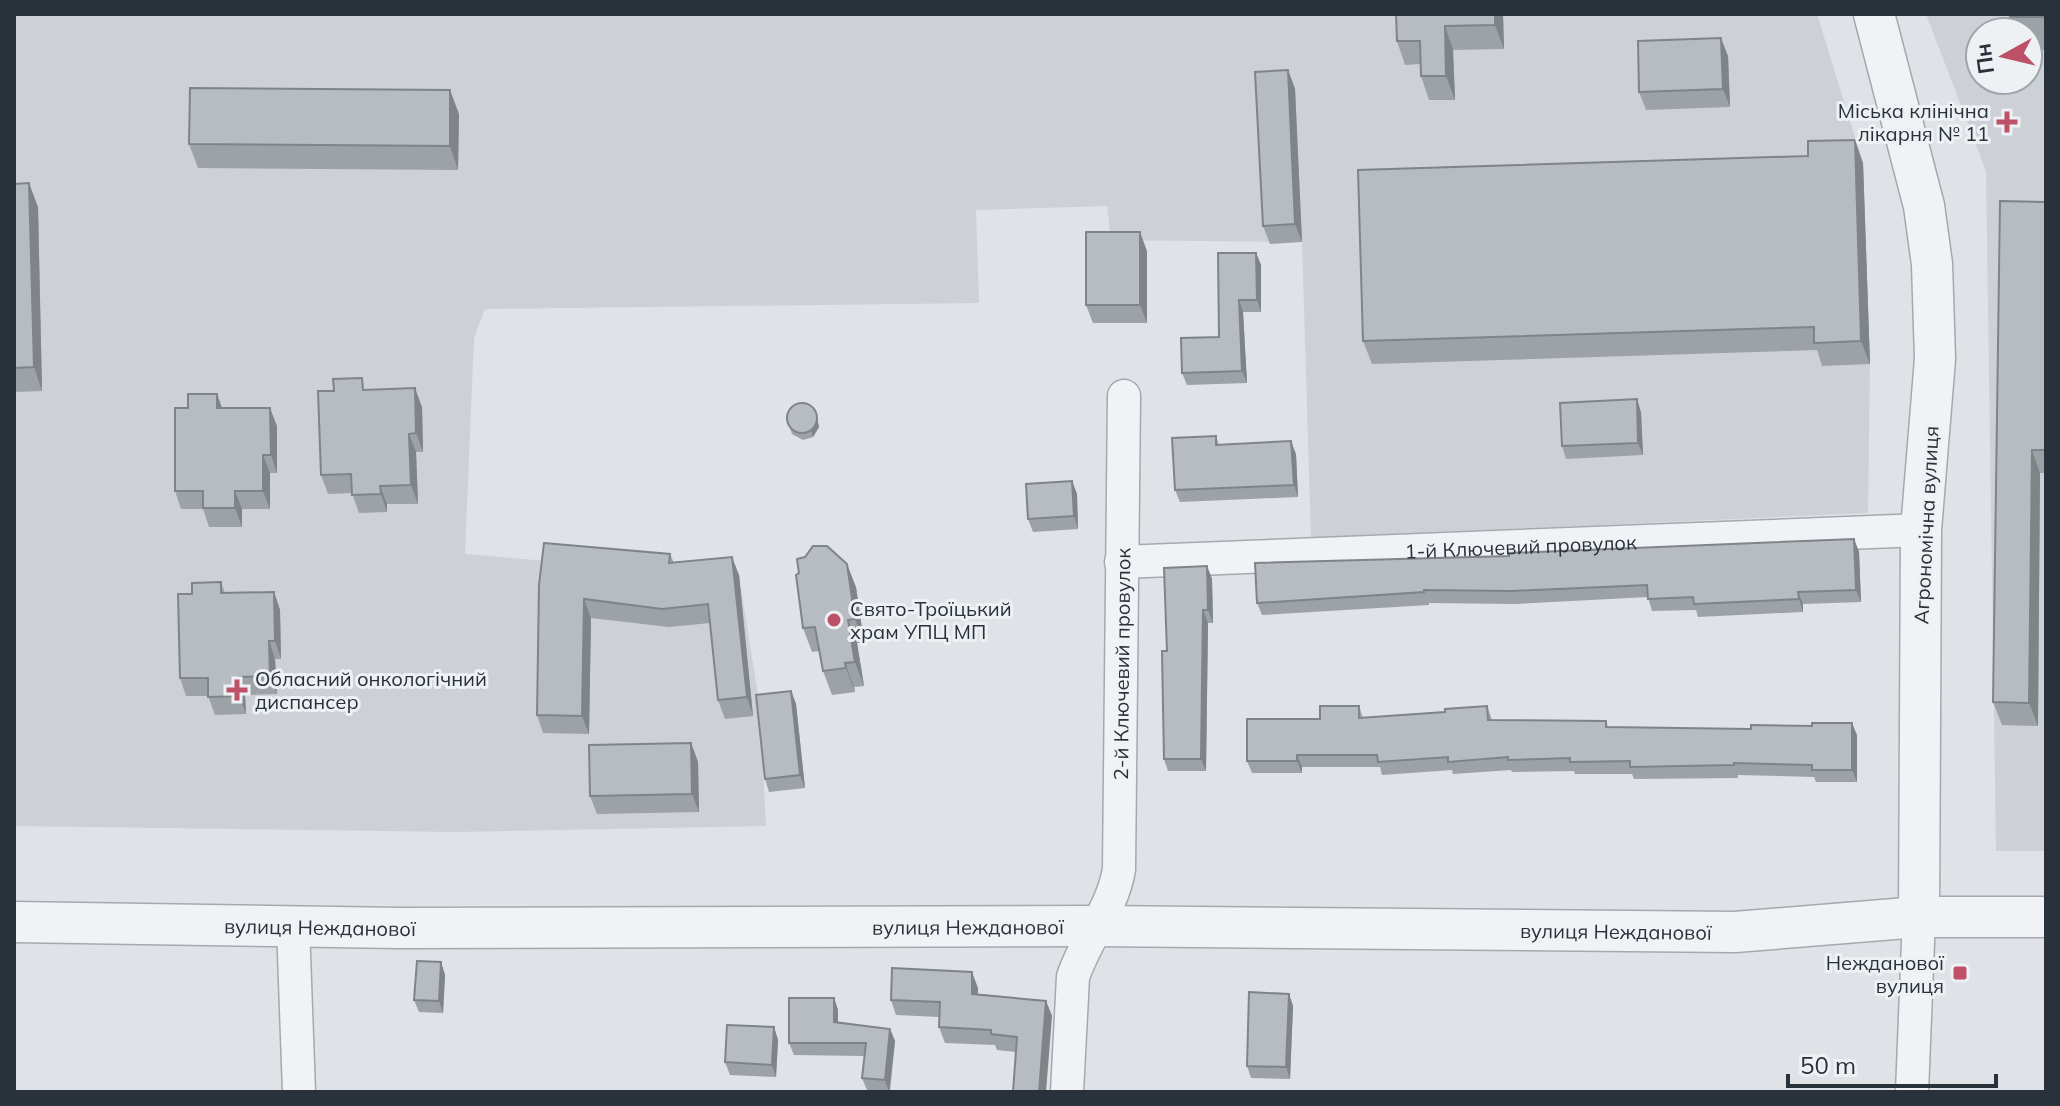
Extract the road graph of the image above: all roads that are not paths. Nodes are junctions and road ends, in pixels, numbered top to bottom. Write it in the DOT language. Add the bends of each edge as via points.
graph roads {
  1 [pos="1874,14"];
  2 [pos="1124,396"];
  3 [pos="1921,530"];
  4 [pos="1121,562"];
  5 [pos="1919,917"];
  6 [pos="2046,917"];
  7 [pos="14,922"];
  8 [pos="293,926"];
  9 [pos="1096,926"];
  10 [pos="299,1092"];
  11 [pos="1067,1092"];
  12 [pos="1912,1092"];
  1 -- 3 [label="street, Агрономічна вулиця" via="1924,206 1932,264 1935,359"];
  2 -- 4 [label="street, 2-й Ключевий провулок"];
  3 -- 4 [label="street, 1-й Ключевий провулок"];
  3 -- 5 [label="street, Агрономічна вулиця"];
  4 -- 9 [label="street, 2-й Ключевий провулок" via="1119,869"];
  5 -- 6 [label="street"];
  5 -- 9 [label="street, вулиця Нежданової" via="1735,932"];
  5 -- 12 [label="street"];
  7 -- 8 [label="street, вулиця Нежданової"];
  8 -- 9 [label="street, вулиця Нежданової"];
  8 -- 10 [label="street"];
  9 -- 11 [label="street, 2-й Ключевий провулок" via="1073,977"];
}
